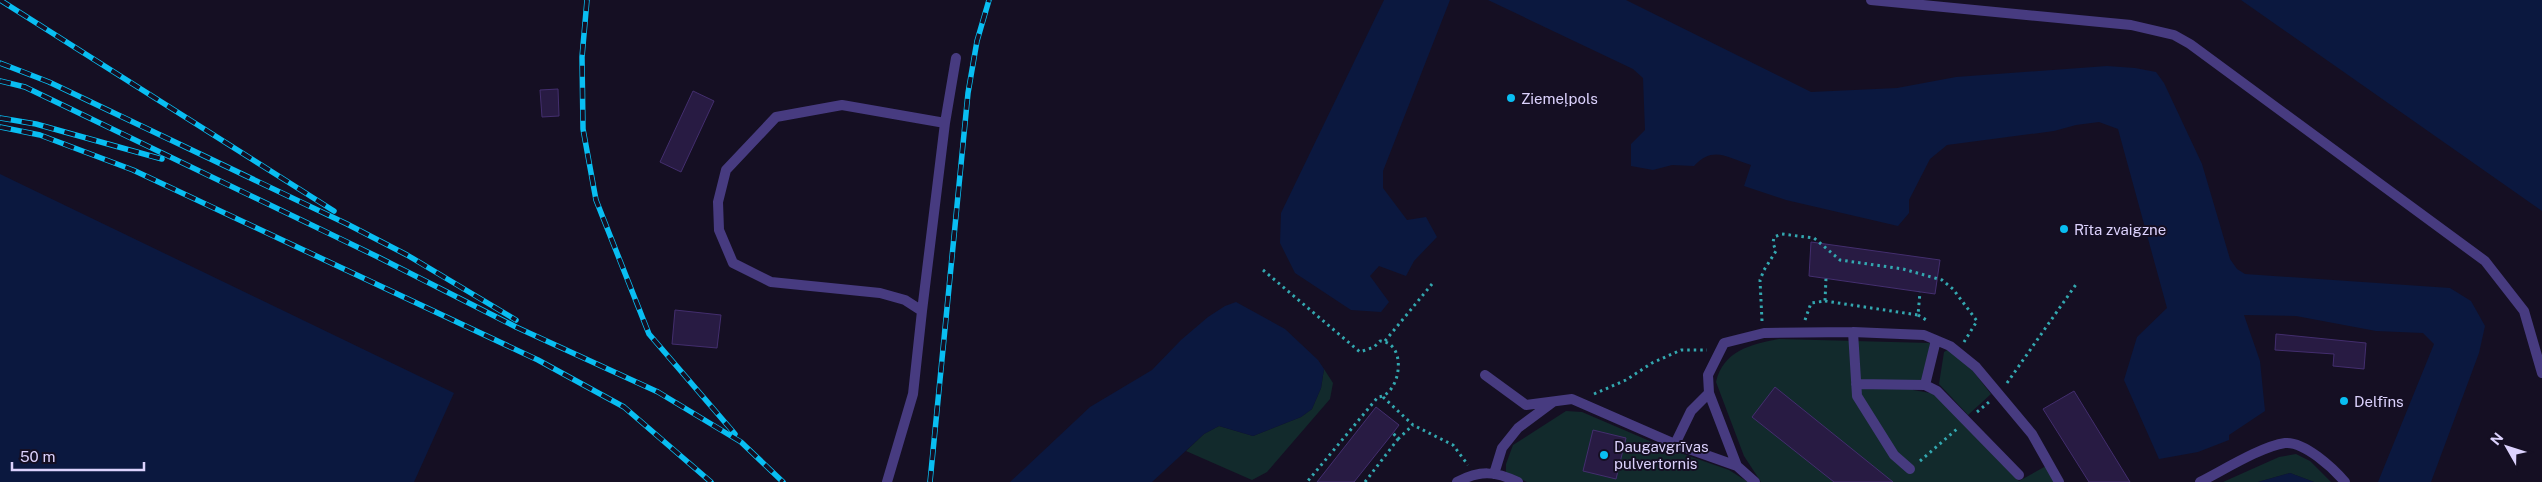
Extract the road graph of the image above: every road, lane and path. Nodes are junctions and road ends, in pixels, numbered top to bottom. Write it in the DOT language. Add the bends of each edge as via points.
graph roads {
  1 [pos="1871,0"];
  2 [pos="956,58"];
  3 [pos="945,123"];
  4 [pos="1264,270"];
  5 [pos="1826,278"];
  6 [pos="1432,284"];
  7 [pos="1920,292"];
  8 [pos="1825,301"];
  9 [pos="922,311"];
  10 [pos="1801,332"];
  11 [pos="1853,332"];
  12 [pos="1764,333"];
  13 [pos="1936,340"];
  14 [pos="1385,341"];
  15 [pos="1724,343"];
  16 [pos="1960,354"];
  17 [pos="2542,373"];
  18 [pos="1486,375"];
  19 [pos="1856,384"];
  20 [pos="1925,385"];
  21 [pos="1709,393"];
  22 [pos="1383,397"];
  23 [pos="1572,399"];
  24 [pos="1555,401"];
  25 [pos="1413,424"];
  26 [pos="1393,433"];
  27 [pos="1398,439"];
  28 [pos="1675,444"];
  29 [pos="1737,466"];
  30 [pos="1910,469"];
  31 [pos="1474,473"];
  32 [pos="1494,474"];
  33 [pos="2019,475"];
  34 [pos="887,482"];
  35 [pos="1307,482"];
  36 [pos="1365,482"];
  37 [pos="1457,482"];
  38 [pos="1518,482"];
  39 [pos="1755,482"];
  40 [pos="2060,482"];
  41 [pos="2200,482"];
  42 [pos="2345,482"];
  1 -- 17 [label="lane" via="2131,25 2156,30 2190,44 2485,261 2524,311"];
  2 -- 3 [label="lane"];
  3 -- 9 [label="lane"];
  3 -- 9 [label="lane" via="842,105 776,117 726,170 718,202 719,230 733,263 771,282 880,293 905,300"];
  4 -- 14 [label="path" via="1360,352"];
  5 -- 8 [label="path"];
  6 -- 14 [label="path"];
  7 -- 8 [label="path" via="1918,315"];
  8 -- 10 [label="path" via="1811,303"];
  9 -- 34 [label="lane" via="913,394"];
  10 -- 11 [label="lane"];
  10 -- 12 [label="lane"];
  11 -- 13 [label="lane" via="1924,335"];
  11 -- 19 [label="lane"];
  12 -- 15 [label="lane"];
  12 -- 16 [label="path" via="1760,280 1776,251 1774,237 1790,235 1814,238 1840,260 1942,280 1953,289 1977,321 1966,336"];
  13 -- 16 [label="lane"];
  13 -- 20 [label="lane"];
  14 -- 22 [label="path" via="1394,348 1399,359 1396,379"];
  15 -- 21 [label="lane" via="1708,375"];
  15 -- 23 [label="path" via="1711,350 1681,350 1652,362 1626,380 1592,396"];
  16 -- 40 [label="lane" via="1976,367 2032,434"];
  18 -- 24 [label="lane" via="1526,405"];
  19 -- 20 [label="lane"];
  19 -- 30 [label="lane" via="1857,396 1867,413 1894,455"];
  20 -- 33 [label="lane" via="1937,391"];
  21 -- 28 [label="lane" via="1691,411"];
  21 -- 29 [label="lane"];
  22 -- 25 [label="path"];
  22 -- 35 [label="path" via="1378,397"];
  23 -- 24 [label="lane"];
  23 -- 28 [label="lane"];
  24 -- 32 [label="lane" via="1518,428 1502,448"];
  25 -- 27 [label="path"];
  25 -- 31 [label="path" via="1453,445"];
  26 -- 27 [label="path"];
  27 -- 36 [label="path"];
  28 -- 29 [label="lane"];
  29 -- 39 [label="lane"];
  31 -- 32 [label="lane"];
  31 -- 37 [label="lane"];
  32 -- 38 [label="lane"];
  41 -- 42 [label="lane" via="2266,449 2286,443 2308,449"];
}
